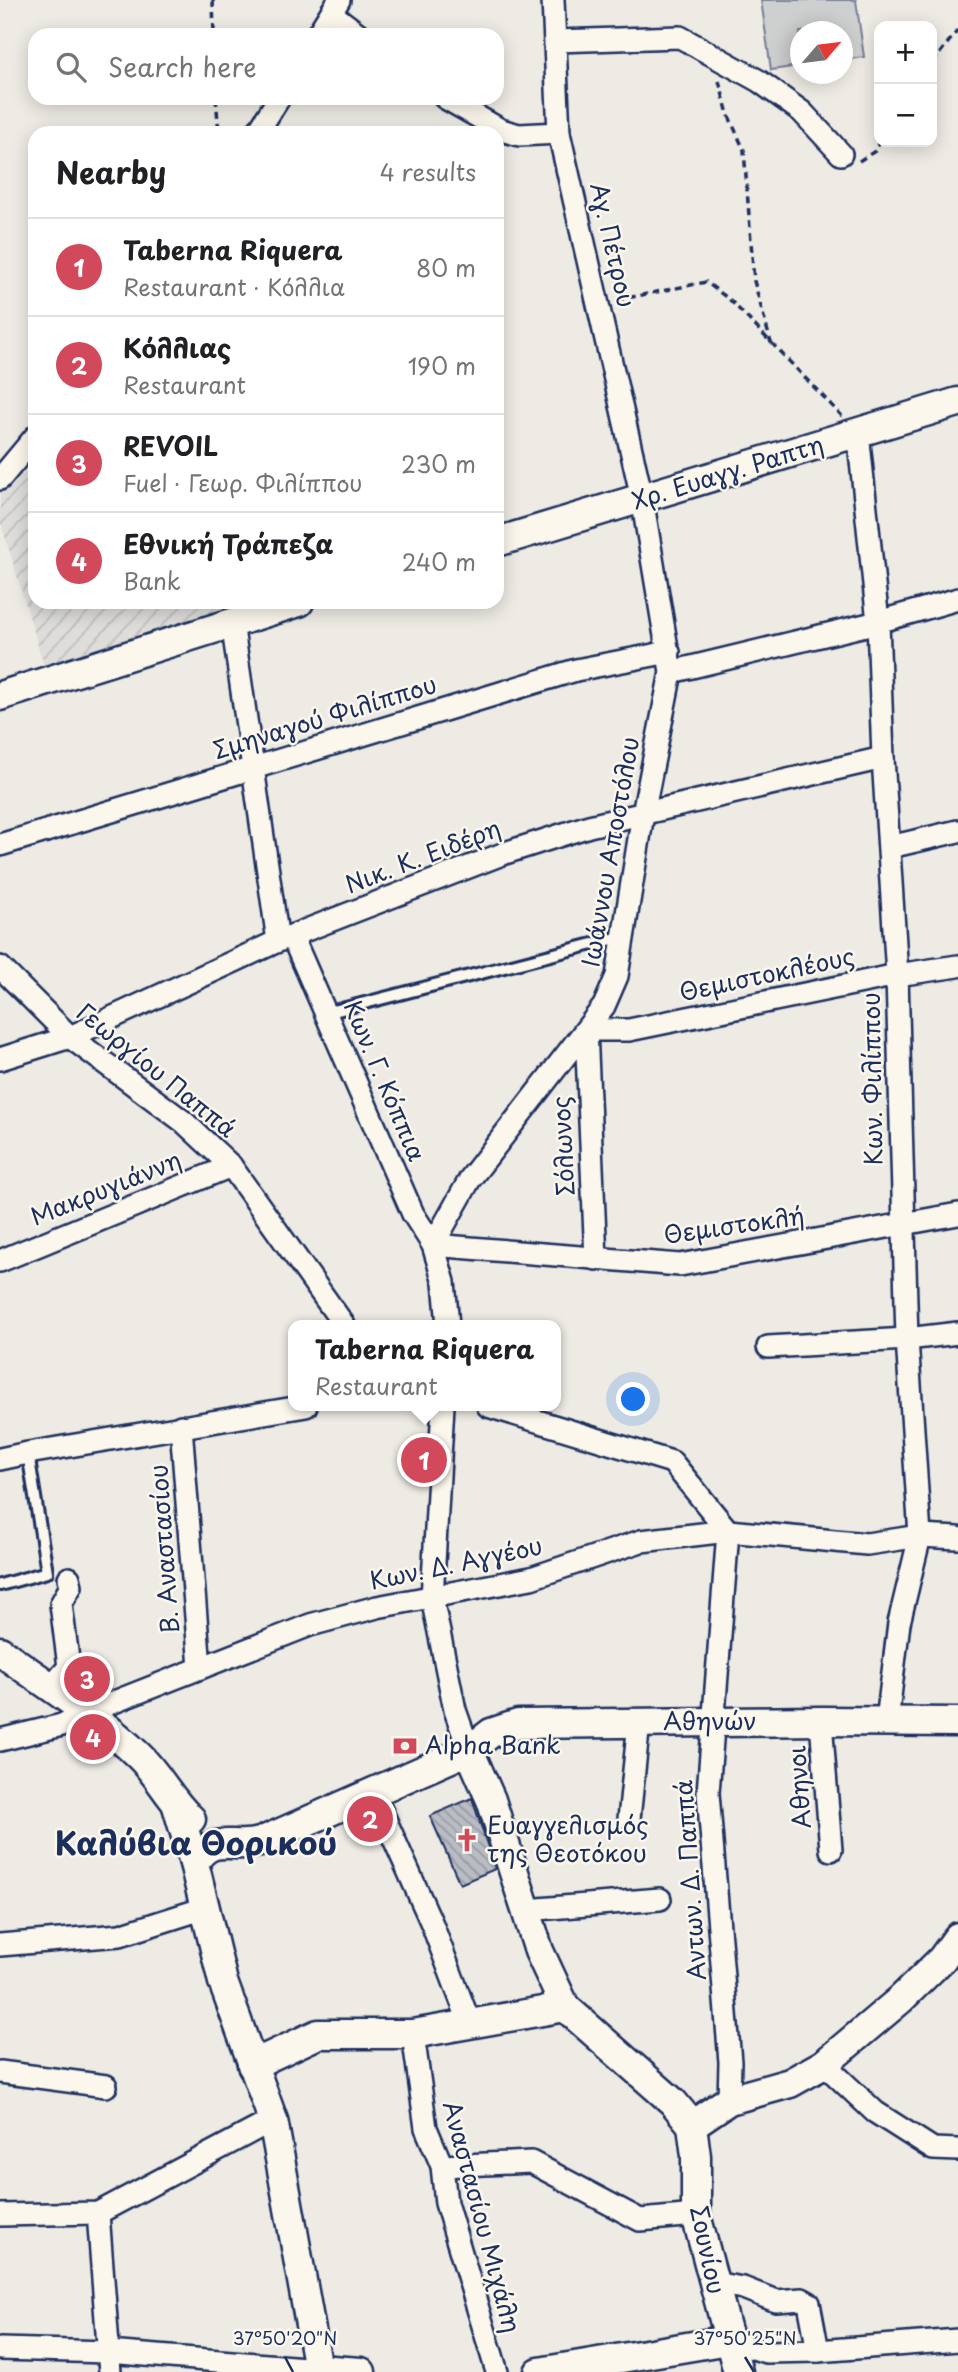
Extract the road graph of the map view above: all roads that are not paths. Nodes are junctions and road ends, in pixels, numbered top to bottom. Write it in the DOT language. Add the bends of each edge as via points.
graph roads {
  1 [pos="554,0"];
  2 [pos="335,6"];
  3 [pos="321,28"];
  4 [pos="354,28"];
  5 [pos="556,41"];
  6 [pos="275,105"];
  7 [pos="457,105"];
  8 [pos="261,126"];
  9 [pos="494,126"];
  10 [pos="504,131"];
  11 [pos="559,133"];
  12 [pos="841,155"];
  13 [pos="958,402"];
  14 [pos="858,433"];
  15 [pos="28,445"];
  16 [pos="0,479"];
  17 [pos="642,498"];
  18 [pos="504,540"];
  19 [pos="958,599"];
  20 [pos="276,609"];
  21 [pos="232,622"];
  22 [pos="878,622"];
  23 [pos="670,662"];
  24 [pos="0,696"];
  25 [pos="883,758"];
  26 [pos="253,766"];
  27 [pos="643,814"];
  28 [pos="958,831"];
  29 [pos="0,845"];
  30 [pos="890,847"];
  31 [pos="624,936"];
  32 [pos="285,939"];
  33 [pos="958,966"];
  34 [pos="0,967"];
  35 [pos="897,975"];
  36 [pos="326,1013"];
  37 [pos="586,1030"];
  38 [pos="69,1037"];
  39 [pos="0,1059"];
  40 [pos="231,1166"];
  41 [pos="958,1214"];
  42 [pos="903,1225"];
  43 [pos="433,1245"];
  44 [pos="1,1256"];
  45 [pos="596,1259"];
  46 [pos="340,1320"];
  47 [pos="448,1320"];
  48 [pos="958,1333"];
  49 [pos="908,1339"];
  50 [pos="768,1348"];
  51 [pos="288,1409"];
  52 [pos="443,1411"];
  53 [pos="504,1411"];
  54 [pos="181,1426"];
  55 [pos="28,1453"];
  56 [pos="0,1459"];
  57 [pos="728,1531"];
  58 [pos="919,1536"];
  59 [pos="958,1538"];
  60 [pos="69,1577"];
  61 [pos="0,1584"];
  62 [pos="432,1598"];
  63 [pos="0,1651"];
  64 [pos="200,1668"];
  65 [pos="50,1688"];
  66 [pos="86,1713"];
  67 [pos="821,1720"];
  68 [pos="887,1721"];
  69 [pos="639,1722"];
  70 [pos="958,1722"];
  71 [pos="713,1724"];
  72 [pos="0,1740"];
  73 [pos="469,1749"];
  74 [pos="373,1792"];
  75 [pos="177,1806"];
  76 [pos="629,1819"];
  77 [pos="227,1843"];
  78 [pos="831,1850"];
  79 [pos="194,1863"];
  80 [pos="660,1899"];
  81 [pos="205,1908"];
  82 [pos="526,1910"];
  83 [pos="958,1937"];
  84 [pos="0,1945"];
  85 [pos="565,2007"];
  86 [pos="470,2024"];
  87 [pos="413,2034"];
  88 [pos="824,2064"];
  89 [pos="252,2065"];
  90 [pos="0,2072"];
  91 [pos="106,2086"];
  92 [pos="729,2100"];
  93 [pos="272,2120"];
  94 [pos="692,2125"];
  95 [pos="958,2150"];
  96 [pos="442,2166"];
  97 [pos="98,2213"];
  98 [pos="696,2215"];
  99 [pos="0,2216"];
  100 [pos="713,2283"];
  101 [pos="729,2340"];
  102 [pos="958,2340"];
  103 [pos="0,2349"];
  104 [pos="818,2351"];
  105 [pos="109,2362"];
  106 [pos="318,2370"];
  107 [pos="361,2372"];
  108 [pos="497,2372"];
  109 [pos="539,2372"];
  110 [pos="738,2372"];
  1 -- 5 [label="street, Αγ. Πέτρου"];
  2 -- 3 [label="street"];
  2 -- 4 [label="street"];
  5 -- 11 [label="street, Αγ. Πέτρου"];
  5 -- 12 [label="street" via="680,37 759,81 802,112"];
  6 -- 8 [label="street"];
  7 -- 9 [label="street"];
  10 -- 11 [label="street" via="519,135"];
  11 -- 17 [label="street, Αγ. Πέτρου"];
  13 -- 14 [label="main road, Χρ. Ευαγγ. Ραπτη"];
  14 -- 17 [label="main road, Χρ. Ευαγγ. Ραπτη"];
  14 -- 22 [label="street, Κων. Φιλίππου"];
  15 -- 16 [label="street"];
  17 -- 18 [label="main road, Χρ. Ευαγγ. Ραπτη"];
  17 -- 23 [label="street, Ιωάννου Αποστόλου"];
  19 -- 22 [label="street, Σμηναγού Φιλίππου"];
  20 -- 21 [label="main road"];
  21 -- 24 [label="main road"];
  21 -- 26 [label="street, Κων. Γ. Κόππια"];
  22 -- 23 [label="street, Σμηναγού Φιλίππου"];
  22 -- 25 [label="street, Κων. Φιλίππου"];
  23 -- 26 [label="street, Σμηναγού Φιλίππου" via="576,670"];
  23 -- 27 [label="street, Ιωάννου Αποστόλου"];
  25 -- 27 [label="street, Νικ. Κ. Ειδέρη"];
  25 -- 30 [label="street, Κων. Φιλίππου"];
  26 -- 29 [label="street, Σμηναγού Φιλίππου"];
  26 -- 32 [label="street, Κων. Γ. Κόππια"];
  27 -- 31 [label="street, Ιωάννου Αποστόλου"];
  27 -- 32 [label="street, Νικ. Κ. Ειδέρη" via="505,853"];
  28 -- 30 [label="street"];
  30 -- 35 [label="street, Κων. Φιλίππου"];
  31 -- 36 [label="lane"];
  31 -- 37 [label="street, Ιωάννου Αποστόλου" via="617,976 604,1006"];
  32 -- 36 [label="street, Κων. Γ. Κόππια"];
  32 -- 38 [label="street, Νικ. Κ. Ειδέρη"];
  33 -- 35 [label="street, Θεμιστοκλέους"];
  34 -- 38 [label="street, Γεωργίου Παππά"];
  35 -- 37 [label="street, Θεμιστοκλέους" via="629,1030"];
  35 -- 42 [label="street, Κων. Φιλίππου"];
  36 -- 43 [label="street, Κων. Γ. Κόππια" via="413,1214"];
  37 -- 43 [label="street, Ιωάννου Αποστόλου" via="470,1179"];
  37 -- 45 [label="street, Σόλωνος"];
  38 -- 39 [label="street, Νικ. Κ. Ειδέρη"];
  38 -- 40 [label="street, Γεωργίου Παππά" via="184,1122"];
  40 -- 44 [label="street, Μακρυγιάννη"];
  40 -- 46 [label="street, Γεωργίου Παππά"];
  41 -- 42 [label="street, Θεμιστοκλή"];
  42 -- 45 [label="street, Θεμιστοκλή" via="680,1265"];
  42 -- 49 [label="street, Κων. Φιλίππου"];
  43 -- 45 [label="street, Θεμιστοκλή"];
  43 -- 47 [label="street, Κων. Γ. Κόππια" via="444,1282"];
  48 -- 49 [label="street"];
  49 -- 50 [label="street"];
  49 -- 58 [label="street, Κων. Φιλίππου"];
  51 -- 54 [label="street"];
  52 -- 62 [label="street"];
  53 -- 57 [label="street" via="671,1462"];
  54 -- 55 [label="street"];
  54 -- 64 [label="street, Β. Αναστασίου"];
  55 -- 56 [label="street"];
  55 -- 61 [label="lane" via="47,1572"];
  57 -- 58 [label="street, Κων. Δ. Αγγέου" via="867,1544"];
  57 -- 62 [label="street, Κων. Δ. Αγγέου" via="641,1541 531,1578"];
  57 -- 71 [label="street, Αντων. Δ. Παππά"];
  58 -- 59 [label="street, Κων. Δ. Αγγέου"];
  58 -- 68 [label="street, Κων. Φιλίππου" via="899,1623"];
  60 -- 65 [label="street" via="71,1587 61,1604 69,1667"];
  62 -- 64 [label="street, Κων. Δ. Αγγέου" via="310,1625"];
  62 -- 73 [label="street" via="454,1710"];
  63 -- 65 [label="main road"];
  64 -- 66 [label="street, Κων. Δ. Αγγέου"];
  65 -- 66 [label="main road"];
  66 -- 72 [label="street, Κων. Δ. Αγγέου" via="62,1725"];
  66 -- 75 [label="main road" via="141,1757"];
  67 -- 68 [label="main road, Αθηνών"];
  67 -- 71 [label="main road, Αθηνών"];
  67 -- 78 [label="street, Αθηνοι"];
  68 -- 70 [label="main road, Αθηνών"];
  69 -- 71 [label="main road, Αθηνών"];
  69 -- 73 [label="main road, Αθηνών" via="518,1724 491,1733"];
  69 -- 76 [label="street"];
  71 -- 92 [label="street, Αντων. Δ. Παππά" via="708,1793 730,2062"];
  73 -- 74 [label="main road, Αθηνών"];
  73 -- 82 [label="main road" via="491,1800"];
  74 -- 77 [label="main road, Αθηνών" via="260,1842"];
  74 -- 86 [label="street" via="432,1924"];
  75 -- 77 [label="main road" via="203,1831"];
  75 -- 79 [label="main road"];
  77 -- 79 [label="main road" via="208,1846"];
  79 -- 81 [label="main road"];
  80 -- 82 [label="street"];
  81 -- 84 [label="street" via="121,1935"];
  81 -- 89 [label="main road" via="223,1982"];
  82 -- 85 [label="main road"];
  83 -- 88 [label="main road" via="901,2000"];
  85 -- 86 [label="main road"];
  85 -- 94 [label="main road" via="673,2102"];
  86 -- 87 [label="main road"];
  87 -- 89 [label="main road" via="318,2034"];
  87 -- 96 [label="street, Αναστασίου Μιχάλη" via="426,2128"];
  88 -- 92 [label="main road" via="790,2083"];
  88 -- 95 [label="street" via="875,2112 921,2142 933,2149"];
  89 -- 93 [label="main road"];
  90 -- 91 [label="street"];
  92 -- 94 [label="main road"];
  93 -- 97 [label="street"];
  93 -- 106 [label="main road"];
  94 -- 98 [label="main road, Σουνίου"];
  96 -- 98 [label="street" via="531,2162 640,2220"];
  96 -- 108 [label="street, Αναστασίου Μιχάλη" via="446,2203"];
  97 -- 99 [label="street"];
  97 -- 105 [label="street"];
  98 -- 100 [label="main road, Σουνίου"];
  100 -- 101 [label="main road, Σουνίου"];
  100 -- 104 [label="street" via="776,2301 802,2299 809,2303"];
  101 -- 104 [label="street" via="766,2352"];
  101 -- 109 [label="main road"];
  101 -- 110 [label="main road, Σουνίου"];
  102 -- 104 [label="street"];
  103 -- 105 [label="street"];
  105 -- 106 [label="street"];
  106 -- 107 [label="main road"];
}
